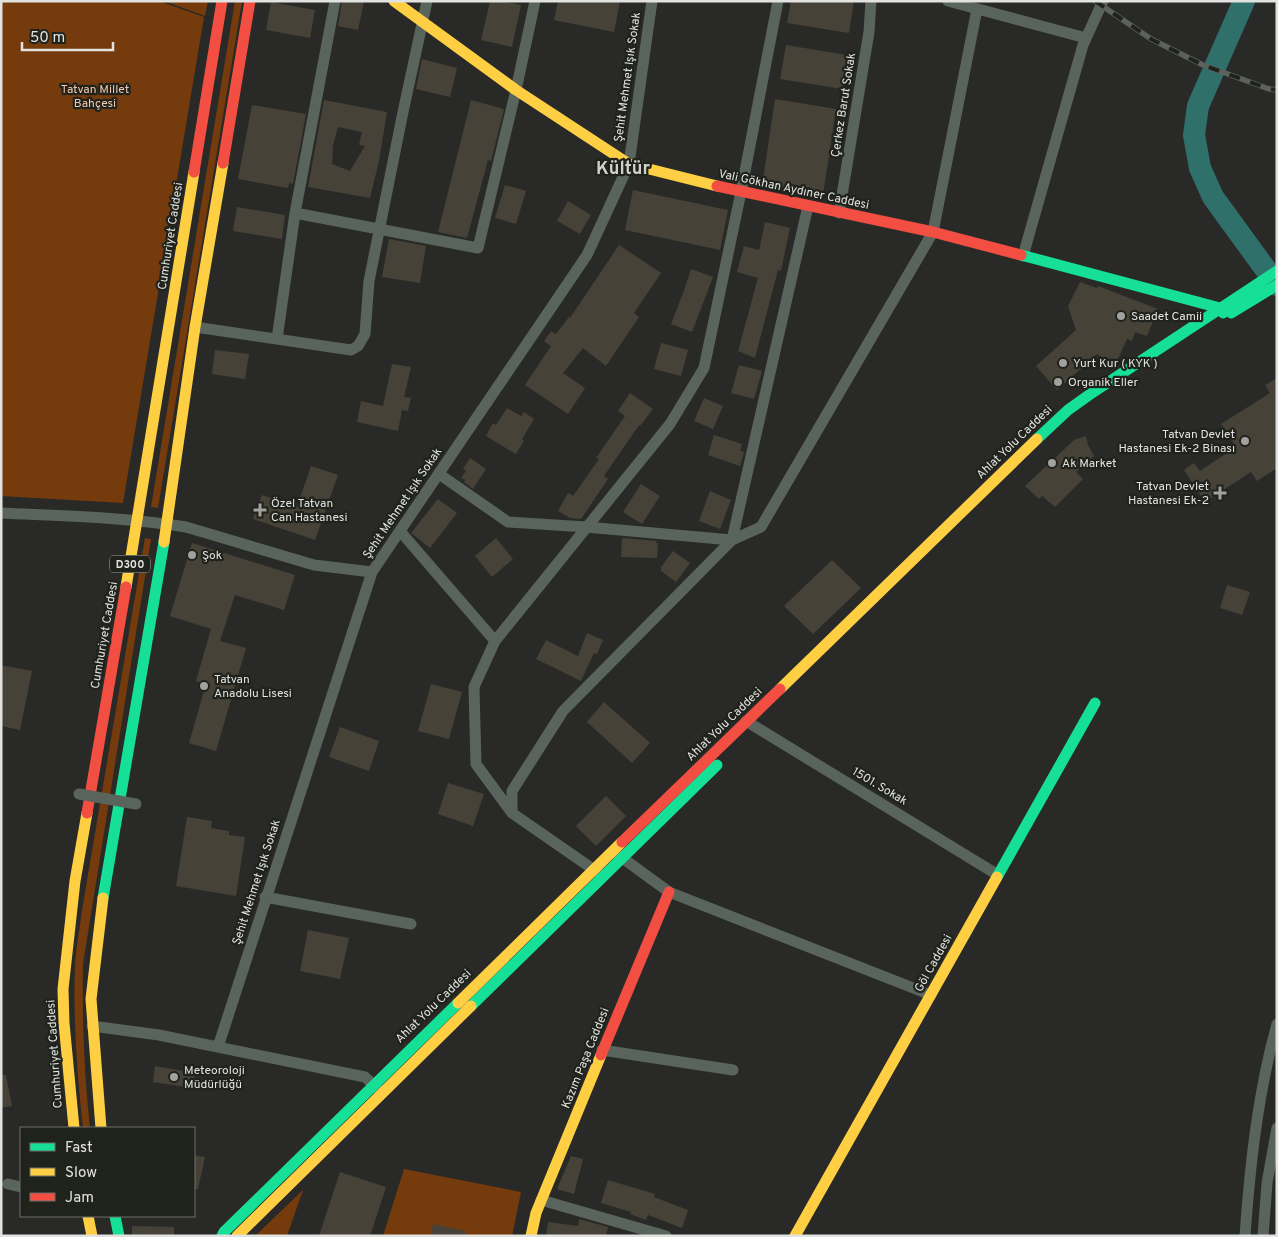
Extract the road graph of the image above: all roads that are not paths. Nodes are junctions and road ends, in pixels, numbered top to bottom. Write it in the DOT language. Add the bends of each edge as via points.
graph roads {
  1 [pos="222,1"];
  2 [pos="250,1"];
  3 [pos="335,1"];
  4 [pos="394,1"];
  5 [pos="427,1"];
  6 [pos="535,1"];
  7 [pos="652,1"];
  8 [pos="778,1"];
  9 [pos="871,1"];
  10 [pos="948,1"];
  11 [pos="1103,1"];
  12 [pos="977,9"];
  13 [pos="423,21"];
  14 [pos="1086,38"];
  15 [pos="516,90"];
  16 [pos="629,164"];
  17 [pos="741,192"];
  18 [pos="808,206"];
  19 [pos="295,213"];
  20 [pos="839,213"];
  21 [pos="380,228"];
  22 [pos="933,232"];
  23 [pos="1023,256"];
  24 [pos="1277,271"];
  25 [pos="1277,285"];
  26 [pos="1256,291"];
  27 [pos="1223,312"];
  28 [pos="195,327"];
  29 [pos="277,339"];
  30 [pos="439,474"];
  31 [pos="1,512"];
  32 [pos="138,519"];
  33 [pos="167,524"];
  34 [pos="586,526"];
  35 [pos="400,531"];
  36 [pos="732,540"];
  37 [pos="372,572"];
  38 [pos="495,642"];
  39 [pos="1095,703"];
  40 [pos="751,724"];
  41 [pos="79,794"];
  42 [pos="136,804"];
  43 [pos="512,814"];
  44 [pos="612,850"];
  45 [pos="622,859"];
  46 [pos="594,869"];
  47 [pos="998,875"];
  48 [pos="603,877"];
  49 [pos="669,892"];
  50 [pos="265,897"];
  51 [pos="411,924"];
  52 [pos="931,995"];
  53 [pos="1277,1024"];
  54 [pos="92,1026"];
  55 [pos="218,1047"];
  56 [pos="602,1050"];
  57 [pos="733,1070"];
  58 [pos="373,1084"];
  59 [pos="383,1093"];
  60 [pos="74,1127"];
  61 [pos="101,1127"];
  62 [pos="1277,1128"];
  63 [pos="8,1184"];
  64 [pos="20,1187"];
  65 [pos="541,1200"];
  66 [pos="88,1217"];
  67 [pos="115,1217"];
  68 [pos="92,1236"];
  69 [pos="119,1236"];
  70 [pos="222,1236"];
  71 [pos="237,1236"];
  72 [pos="531,1236"];
  73 [pos="666,1236"];
  74 [pos="795,1236"];
  75 [pos="1245,1236"];
  76 [pos="1263,1236"];
  1 -- 32 [label="main road, Cumhuriyet Caddesi / D300"];
  2 -- 28 [label="main road, D300"];
  3 -- 19 [label="street"];
  4 -- 13 [label="main road, Vali Gökhan Aydıner Caddesi"];
  5 -- 13 [label="street"];
  6 -- 15 [label="street"];
  7 -- 16 [label="street, Şehit Mehmet Işık Sokak"];
  8 -- 17 [label="street"];
  9 -- 20 [label="street, Çerkez Barut Sokak" via="869,32"];
  10 -- 12 [label="street"];
  11 -- 14 [label="street"];
  12 -- 14 [label="street"];
  12 -- 22 [label="street"];
  13 -- 15 [label="main road, Vali Gökhan Aydıner Caddesi"];
  13 -- 21 [label="street"];
  14 -- 23 [label="street"];
  15 -- 16 [label="main road, Vali Gökhan Aydıner Caddesi"];
  15 -- 21 [label="street" via="478,248"];
  16 -- 17 [label="main road, Vali Gökhan Aydıner Caddesi"];
  16 -- 30 [label="street, Şehit Mehmet Işık Sokak" via="587,255"];
  17 -- 18 [label="main road, Vali Gökhan Aydıner Caddesi"];
  17 -- 34 [label="street" via="704,368 670,424"];
  18 -- 20 [label="main road, Vali Gökhan Aydıner Caddesi"];
  18 -- 36 [label="street"];
  19 -- 21 [label="street"];
  19 -- 29 [label="street"];
  20 -- 22 [label="main road, Vali Gökhan Aydıner Caddesi"];
  21 -- 29 [label="street" via="369,281 365,334 358,346 351,350"];
  22 -- 23 [label="main road, Vali Gökhan Aydıner Caddesi"];
  22 -- 36 [label="street" via="761,527"];
  23 -- 27 [label="main road, Vali Gökhan Aydıner Caddesi"];
  24 -- 26 [label="main road, Ahlat Yolu Caddesi"];
  25 -- 26 [label="main road, Ahlat Yolu Caddesi"];
  26 -- 27 [label="main road, Ahlat Yolu Caddesi"];
  27 -- 40 [label="main road, Ahlat Yolu Caddesi" via="1077,402"];
  28 -- 29 [label="street"];
  28 -- 33 [label="main road, D300"];
  30 -- 34 [label="street" via="508,522"];
  30 -- 35 [label="street, Şehit Mehmet Işık Sokak"];
  31 -- 32 [label="street"];
  32 -- 33 [label="street"];
  32 -- 60 [label="main road, Cumhuriyet Caddesi / D300" via="75,881 63,989"];
  33 -- 37 [label="street" via="314,565"];
  33 -- 54 [label="main road, D300" via="104,890 91,998"];
  34 -- 36 [label="street"];
  34 -- 38 [label="street"];
  35 -- 37 [label="street, Şehit Mehmet Işık Sokak"];
  35 -- 38 [label="street"];
  36 -- 43 [label="street" via="563,711 512,791"];
  37 -- 50 [label="street, Şehit Mehmet Işık Sokak"];
  38 -- 43 [label="street" via="474,687 476,764"];
  39 -- 47 [label="main road, Göl Caddesi"];
  40 -- 44 [label="main road, Ahlat Yolu Caddesi"];
  40 -- 45 [label="main road, Ahlat Yolu Caddesi"];
  40 -- 47 [label="street, 1501. Sokak"];
  41 -- 42 [label="street, bridge"];
  43 -- 46 [label="street"];
  44 -- 45 [label="street"];
  44 -- 46 [label="main road, Ahlat Yolu Caddesi"];
  45 -- 48 [label="main road, Ahlat Yolu Caddesi"];
  45 -- 49 [label="street"];
  46 -- 48 [label="street"];
  46 -- 58 [label="main road, Ahlat Yolu Caddesi"];
  47 -- 52 [label="main road, Göl Caddesi"];
  48 -- 59 [label="main road, Ahlat Yolu Caddesi"];
  49 -- 52 [label="street"];
  49 -- 56 [label="main road, Kazım Paşa Caddesi"];
  50 -- 51 [label="street"];
  50 -- 55 [label="street, Şehit Mehmet Işık Sokak"];
  52 -- 74 [label="main road, Göl Caddesi"];
  53 -- 75 [label="street" via="1260,1104"];
  54 -- 55 [label="street"];
  54 -- 61 [label="main road, D300"];
  55 -- 58 [label="street" via="365,1077"];
  56 -- 57 [label="street"];
  56 -- 65 [label="main road, Kazım Paşa Caddesi"];
  58 -- 59 [label="street"];
  58 -- 70 [label="main road, Ahlat Yolu Caddesi"];
  59 -- 71 [label="main road, Ahlat Yolu Caddesi"];
  62 -- 76 [label="street" via="1267,1183"];
  63 -- 64 [label="street"];
  65 -- 72 [label="main road, Kazım Paşa Caddesi"];
  65 -- 73 [label="street"];
  66 -- 68 [label="main road"];
  67 -- 69 [label="main road"];
}
